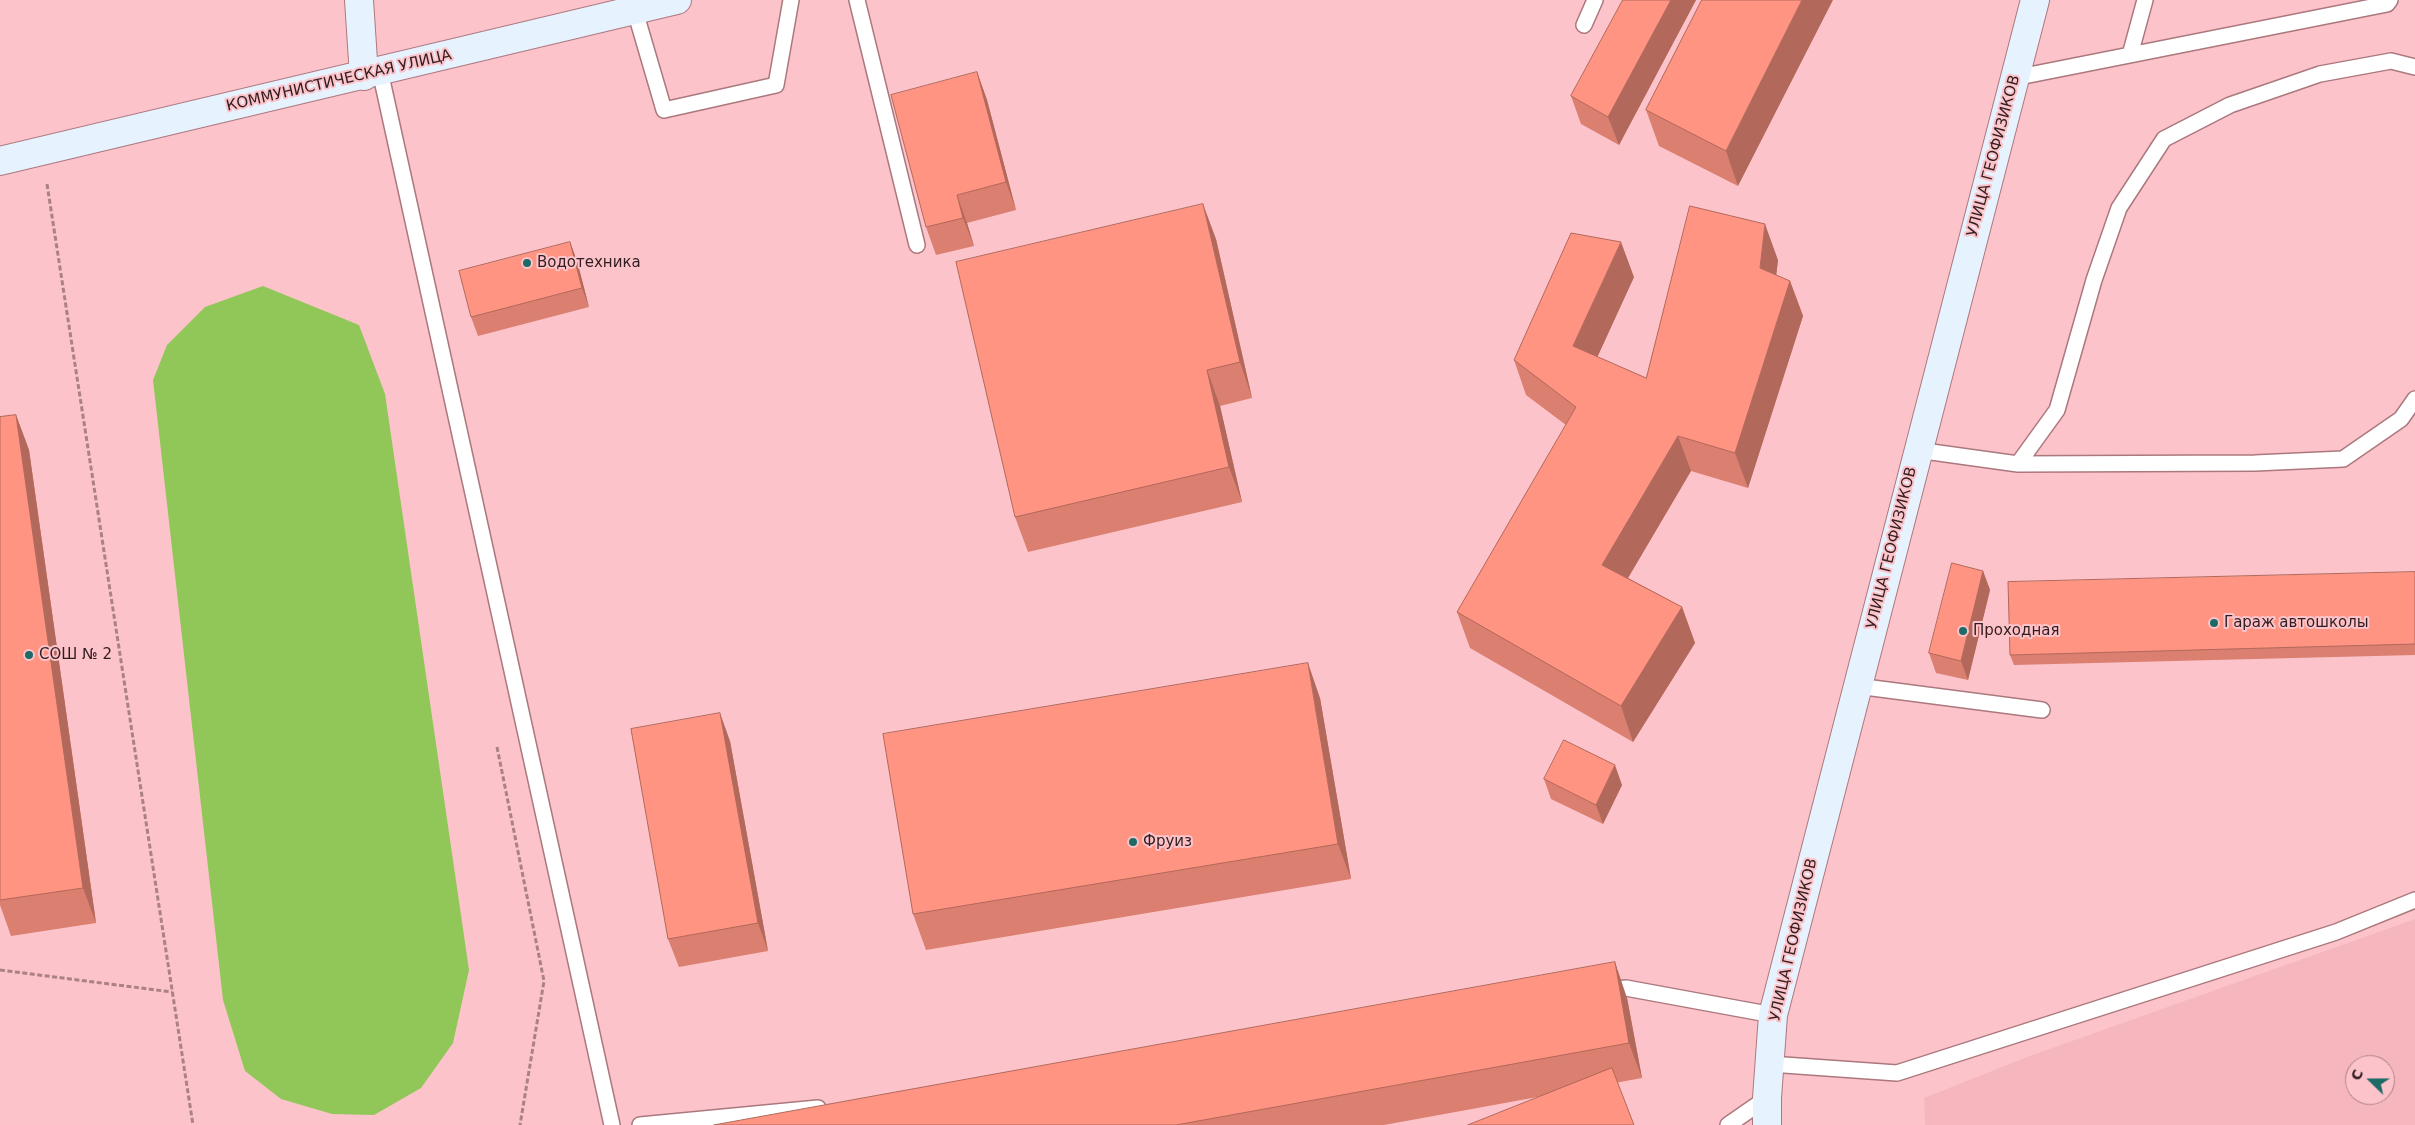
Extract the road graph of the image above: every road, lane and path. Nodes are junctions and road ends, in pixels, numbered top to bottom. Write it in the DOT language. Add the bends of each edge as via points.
graph roads {
  1 [pos="359,0"];
  2 [pos="677,0"];
  3 [pos="791,0"];
  4 [pos="857,0"];
  5 [pos="1595,0"];
  6 [pos="2034,0"];
  7 [pos="2145,0"];
  8 [pos="2390,0"];
  9 [pos="635,11"];
  10 [pos="1584,25"];
  11 [pos="2130,55"];
  12 [pos="2415,67"];
  13 [pos="372,74"];
  14 [pos="2014,78"];
  15 [pos="42,150"];
  16 [pos="0,161"];
  17 [pos="916,244"];
  18 [pos="2415,399"];
  19 [pos="1917,450"];
  20 [pos="2018,464"];
  21 [pos="1857,686"];
  22 [pos="2042,710"];
  23 [pos="495,738"];
  24 [pos="2415,900"];
  25 [pos="0,970"];
  26 [pos="172,992"];
  27 [pos="1586,994"];
  28 [pos="1773,1015"];
  29 [pos="1770,1064"];
  30 [pos="1766,1098"];
  31 [pos="828,1107"];
  32 [pos="193,1125"];
  33 [pos="520,1125"];
  34 [pos="612,1125"];
  35 [pos="640,1125"];
  36 [pos="1728,1125"];
  37 [pos="1760,1125"];
  38 [pos="1767,1125"];
  1 -- 13 [label="main road"];
  2 -- 9 [label="main road, КОММУНИСТИЧЕСКАЯ УЛИЦА"];
  3 -- 9 [label="lane" via="776,85 664,110"];
  4 -- 17 [label="lane"];
  5 -- 10 [label="lane"];
  6 -- 14 [label="main road, УЛИЦА ГЕОФИЗИКОВ"];
  7 -- 11 [label="lane"];
  8 -- 11 [label="lane" via="2388,4"];
  9 -- 13 [label="main road, КОММУНИСТИЧЕСКАЯ УЛИЦА"];
  11 -- 14 [label="lane"];
  12 -- 20 [label="lane" via="2390,61 2320,74 2230,105 2164,139 2119,208 2094,280 2057,410"];
  13 -- 15 [label="main road, КОММУНИСТИЧЕСКАЯ УЛИЦА"];
  13 -- 34 [label="lane"];
  14 -- 19 [label="main road, УЛИЦА ГЕОФИЗИКОВ"];
  15 -- 16 [label="main road, КОММУНИСТИЧЕСКАЯ УЛИЦА"];
  15 -- 26 [label="path"];
  18 -- 20 [label="lane" via="2402,419 2343,459 2255,463"];
  19 -- 20 [label="lane"];
  19 -- 21 [label="main road, УЛИЦА ГЕОФИЗИКОВ"];
  21 -- 22 [label="lane"];
  21 -- 28 [label="main road, УЛИЦА ГЕОФИЗИКОВ"];
  23 -- 33 [label="path" via="544,981"];
  24 -- 29 [label="lane" via="2336,932 1896,1073"];
  25 -- 26 [label="path"];
  26 -- 32 [label="path"];
  27 -- 28 [label="lane" via="1626,988"];
  28 -- 29 [label="main road, УЛИЦА ГЕОФИЗИКОВ"];
  29 -- 30 [label="main road, УЛИЦА ГЕОФИЗИКОВ"];
  30 -- 36 [label="lane"];
  30 -- 37 [label="main road, УЛИЦА ГЕОФИЗИКОВ"];
  30 -- 38 [label="main road, УЛИЦА ГЕОФИЗИКОВ"];
  31 -- 35 [label="lane"];
}
